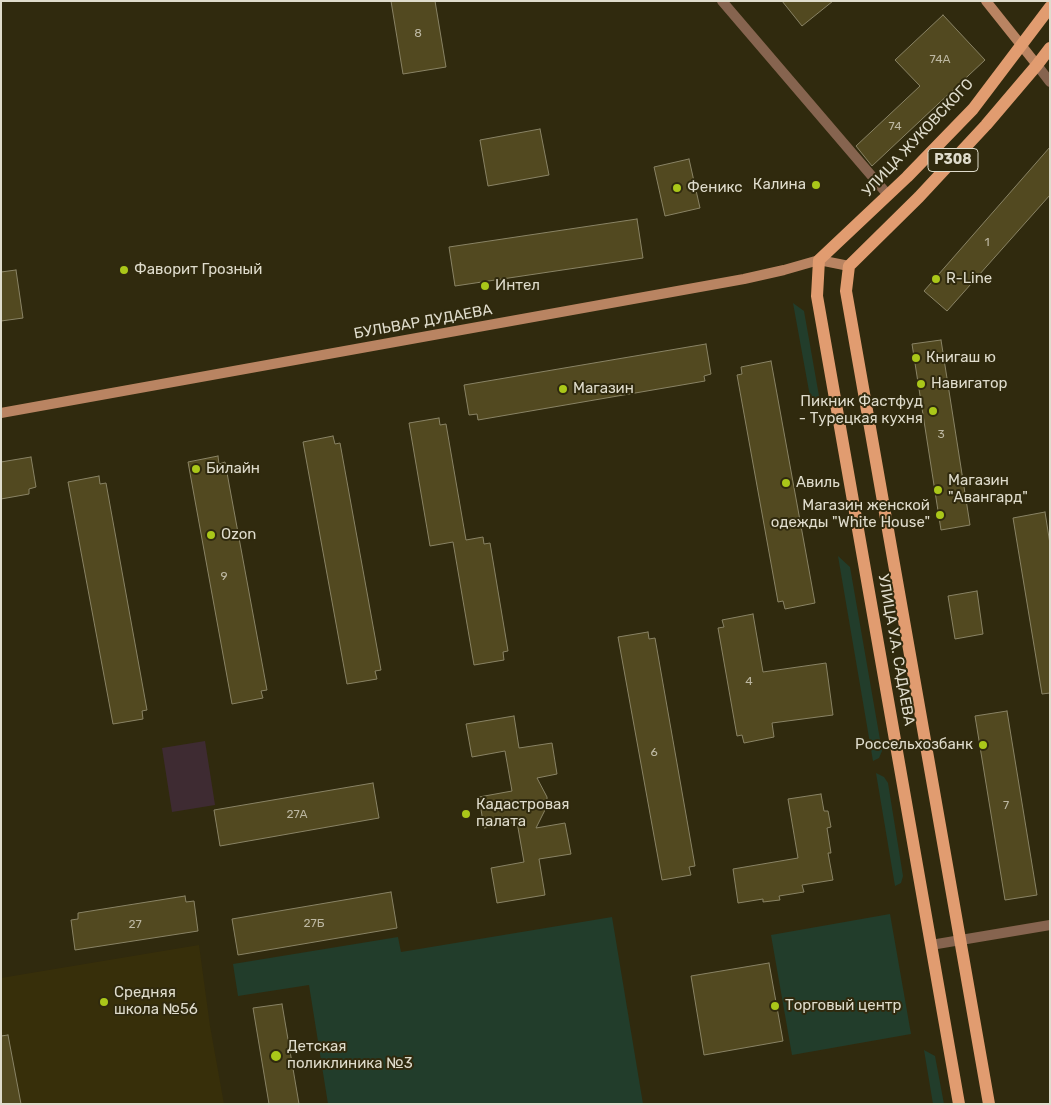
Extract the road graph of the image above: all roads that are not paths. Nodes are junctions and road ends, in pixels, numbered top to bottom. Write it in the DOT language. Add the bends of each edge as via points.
graph roads {
  1 [pos="722,1"];
  2 [pos="986,1"];
  3 [pos="1050,7"];
  4 [pos="1021,44"];
  5 [pos="1050,48"];
  6 [pos="1037,65"];
  7 [pos="1050,82"];
  8 [pos="888,195"];
  9 [pos="819,260"];
  10 [pos="849,266"];
  11 [pos="1,413"];
  12 [pos="1050,925"];
  13 [pos="960,940"];
  14 [pos="931,945"];
  15 [pos="959,1104"];
  16 [pos="989,1104"];
  1 -- 8 [label="street"];
  2 -- 4 [label="main road"];
  3 -- 4 [label="main road, УЛИЦА ЖУКОВСКОГО / P308"];
  4 -- 6 [label="main road"];
  4 -- 8 [label="main road, УЛИЦА ЖУКОВСКОГО / P308" via="973,109"];
  5 -- 6 [label="main road, P308"];
  6 -- 7 [label="street"];
  6 -- 10 [label="main road, P308" via="953,161"];
  8 -- 9 [label="main road, УЛИЦА ЖУКОВСКОГО / P308"];
  9 -- 10 [label="main road, БУЛЬВАР ДУДАЕВА"];
  9 -- 11 [label="main road, БУЛЬВАР ДУДАЕВА" via="744,278"];
  9 -- 14 [label="main road, УЛИЦА У.А. САДАЕВА" via="817,296"];
  10 -- 13 [label="main road, УЛИЦА У.А. САДАЕВА" via="846,291"];
  12 -- 13 [label="street"];
  13 -- 14 [label="street"];
  13 -- 16 [label="main road, УЛИЦА У.А. САДАЕВА"];
  14 -- 15 [label="main road, УЛИЦА У.А. САДАЕВА"];
}
